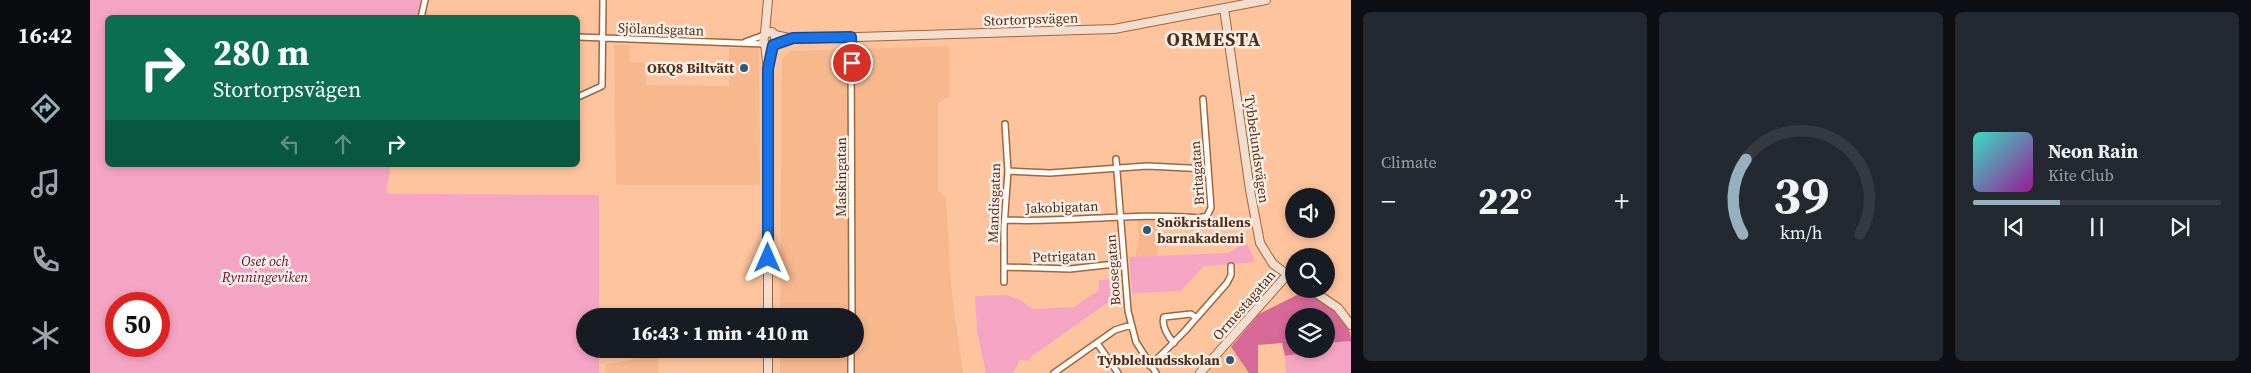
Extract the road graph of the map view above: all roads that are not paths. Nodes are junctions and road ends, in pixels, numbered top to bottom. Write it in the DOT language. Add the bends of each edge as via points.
graph roads {
  1 [pos="425,0"];
  2 [pos="603,0"];
  3 [pos="1266,0"];
  4 [pos="768,4"];
  5 [pos="1224,8"];
  6 [pos="422,15"];
  7 [pos="580,37"];
  8 [pos="851,37"];
  9 [pos="603,39"];
  10 [pos="769,39"];
  11 [pos="580,95"];
  12 [pos="1203,99"];
  13 [pos="1005,124"];
  14 [pos="1116,159"];
  15 [pos="1117,168"];
  16 [pos="1208,169"];
  17 [pos="1008,170"];
  18 [pos="1120,216"];
  19 [pos="1005,220"];
  20 [pos="1124,263"];
  21 [pos="1230,266"];
  22 [pos="1004,267"];
  23 [pos="1285,272"];
  24 [pos="1004,282"];
  25 [pos="1285,283"];
  26 [pos="1323,298"];
  27 [pos="768,308"];
  28 [pos="852,308"];
  29 [pos="1196,318"];
  30 [pos="1131,325"];
  31 [pos="1351,326"];
  32 [pos="1097,343"];
  33 [pos="1174,343"];
  34 [pos="768,358"];
  35 [pos="851,358"];
  36 [pos="1150,366"];
  37 [pos="1061,368"];
  38 [pos="768,373"];
  39 [pos="851,373"];
  40 [pos="1054,373"];
  41 [pos="1065,373"];
  42 [pos="1118,373"];
  43 [pos="1156,373"];
  44 [pos="1200,373"];
  1 -- 6 [label="street"];
  2 -- 9 [label="street"];
  3 -- 5 [label="street, Stortorpsvägen"];
  4 -- 10 [label="street"];
  5 -- 8 [label="street, Stortorpsvägen" via="1114,29"];
  5 -- 23 [label="street, Tybbelundsvägen" via="1257,230 1267,257"];
  7 -- 9 [label="street, Sjölandsgatan"];
  8 -- 10 [label="street, Stortorpsvägen"];
  8 -- 28 [label="street, Maskingatan"];
  9 -- 10 [label="street, Sjölandsgatan" via="686,42"];
  9 -- 11 [label="street" via="602,86"];
  10 -- 27 [label="street"];
  12 -- 16 [label="street, Britagatan"];
  13 -- 17 [label="street, Mandisgatan"];
  14 -- 15 [label="street, Boosegatan"];
  15 -- 16 [label="street"];
  15 -- 17 [label="street" via="1050,173"];
  15 -- 18 [label="street, Boosegatan"];
  16 -- 18 [label="street, Britagatan" via="1211,208 1207,216"];
  17 -- 19 [label="street, Mandisgatan"];
  18 -- 19 [label="street, Jakobigatan" via="1065,221"];
  18 -- 20 [label="street, Boosegatan"];
  19 -- 22 [label="street, Mandisgatan"];
  20 -- 22 [label="street, Petrigatan" via="1077,269"];
  20 -- 30 [label="street, Boosegatan"];
  21 -- 29 [label="street" via="1231,275 1227,283"];
  22 -- 24 [label="street, Mandisgatan"];
  25 -- 44 [label="street, Ormestagatan"];
  26 -- 31 [label="street" via="1338,308"];
  29 -- 33 [label="street"];
  29 -- 33 [label="street" via="1191,314 1164,317 1163,323"];
  30 -- 32 [label="street" via="1117,328"];
  30 -- 36 [label="street, Boosegatan" via="1136,342"];
  32 -- 37 [label="street"];
  32 -- 42 [label="street"];
  33 -- 36 [label="street"];
  34 -- 38 [label="street"];
  35 -- 39 [label="street"];
  36 -- 43 [label="street, Boosegatan"];
  37 -- 40 [label="street"];
  37 -- 41 [label="street"];
}
